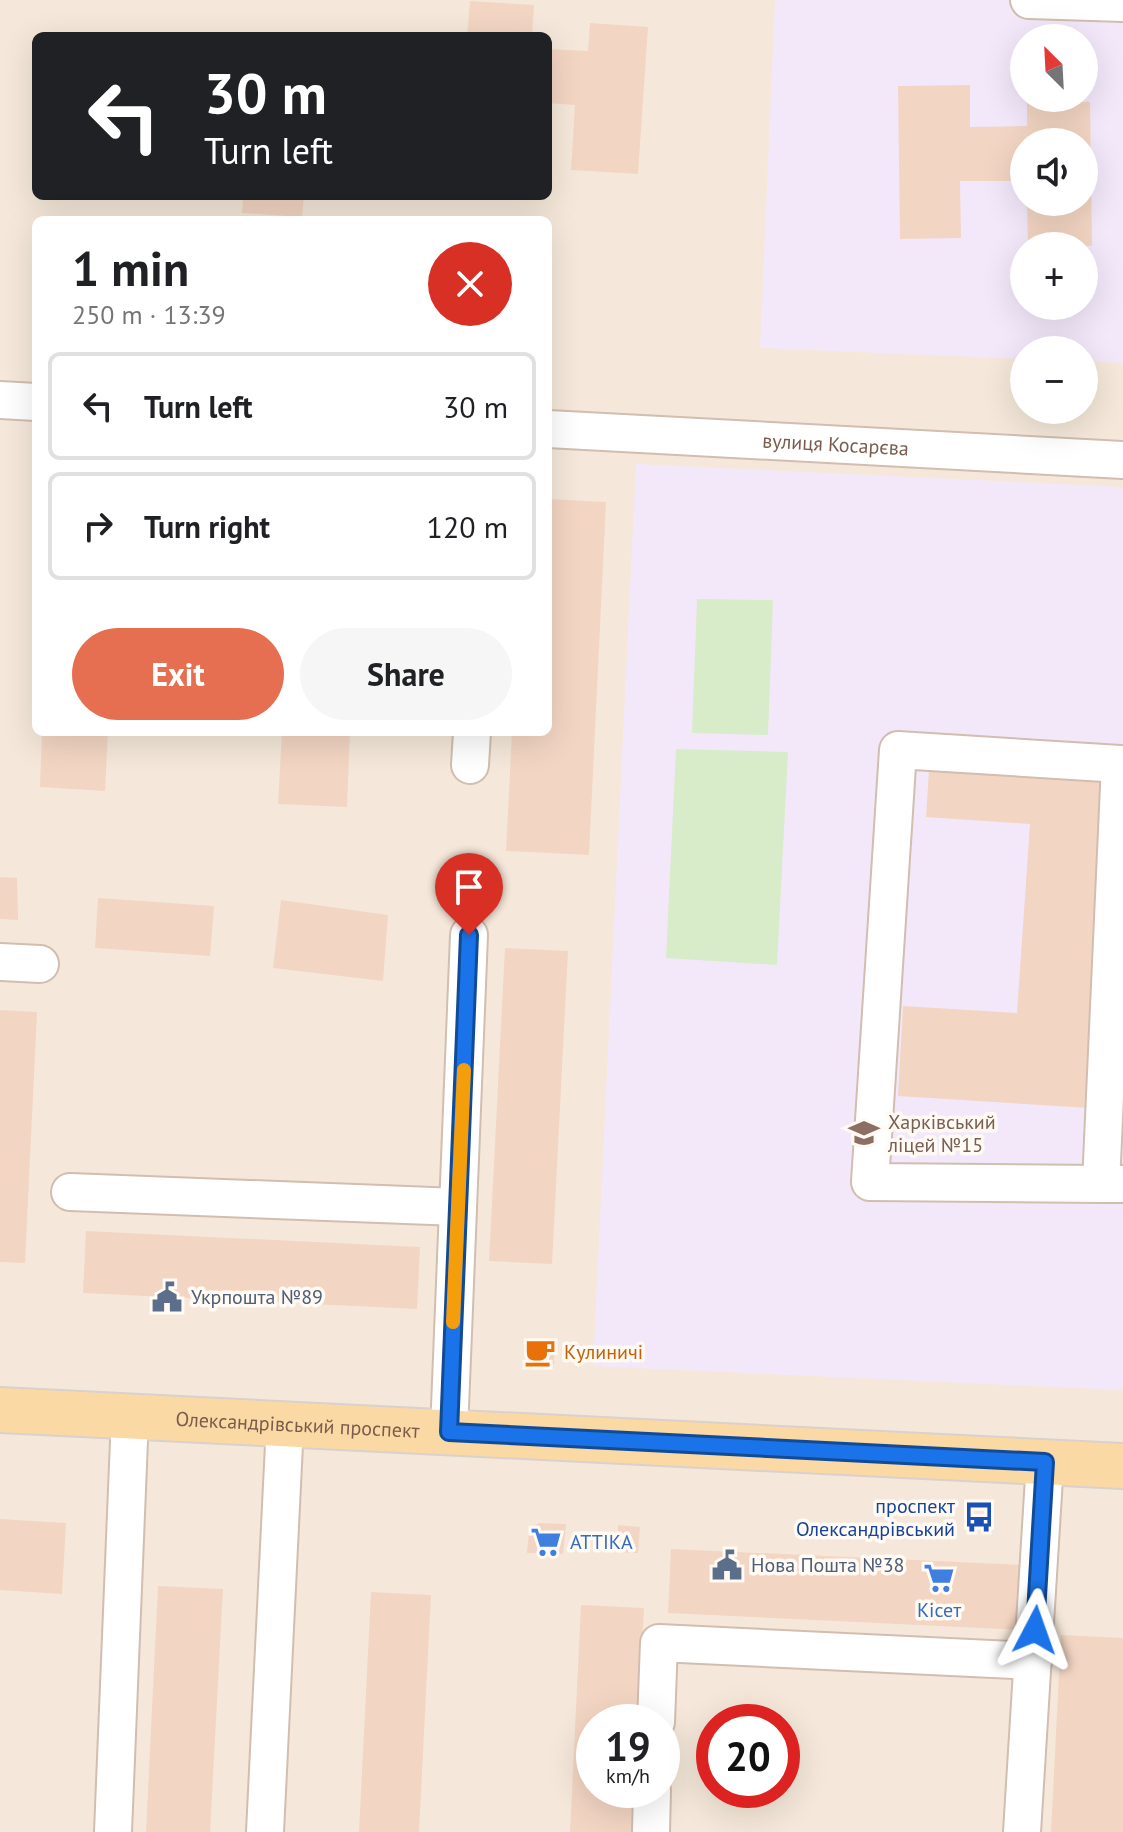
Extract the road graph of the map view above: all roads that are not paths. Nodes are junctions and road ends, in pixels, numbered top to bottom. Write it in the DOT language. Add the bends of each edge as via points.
graph roads {
  1 [pos="1029,0"];
  2 [pos="1123,3"];
  3 [pos="0,400"];
  4 [pos="32,402"];
  5 [pos="552,429"];
  6 [pos="1123,460"];
  7 [pos="1122,764"];
  8 [pos="469,935"];
  9 [pos="0,962"];
  10 [pos="40,964"];
  11 [pos="1112,1184"];
  12 [pos="70,1192"];
  13 [pos="458,1207"];
  14 [pos="0,1410"];
  15 [pos="130,1416"];
  16 [pos="285,1424"];
  17 [pos="449,1432"];
  18 [pos="1045,1462"];
  19 [pos="1123,1466"];
  20 [pos="1033,1661"];
  21 [pos="657,1704"];
  22 [pos="652,1808"];
  23 [pos="113,1832"];
  24 [pos="265,1832"];
  25 [pos="651,1832"];
  26 [pos="1022,1832"];
  1 -- 2 [label="street"];
  3 -- 4 [label="street"];
  5 -- 6 [label="street, вулиця Косарєва"];
  7 -- 11 [label="street"];
  7 -- 11 [label="street" via="898,750 870,1182"];
  8 -- 13 [label="street"];
  9 -- 10 [label="street"];
  12 -- 13 [label="street"];
  13 -- 17 [label="street"];
  14 -- 15 [label="main road, Олександрівський проспект"];
  15 -- 16 [label="main road, Олександрівський проспект"];
  15 -- 23 [label="street"];
  16 -- 17 [label="main road, Олександрівський проспект"];
  16 -- 24 [label="street"];
  17 -- 18 [label="main road, Олександрівський проспект"];
  18 -- 19 [label="main road, Олександрівський проспект"];
  18 -- 20 [label="street"];
  20 -- 21 [label="street" via="659,1643"];
  20 -- 26 [label="street"];
  22 -- 25 [label="street"];
}
